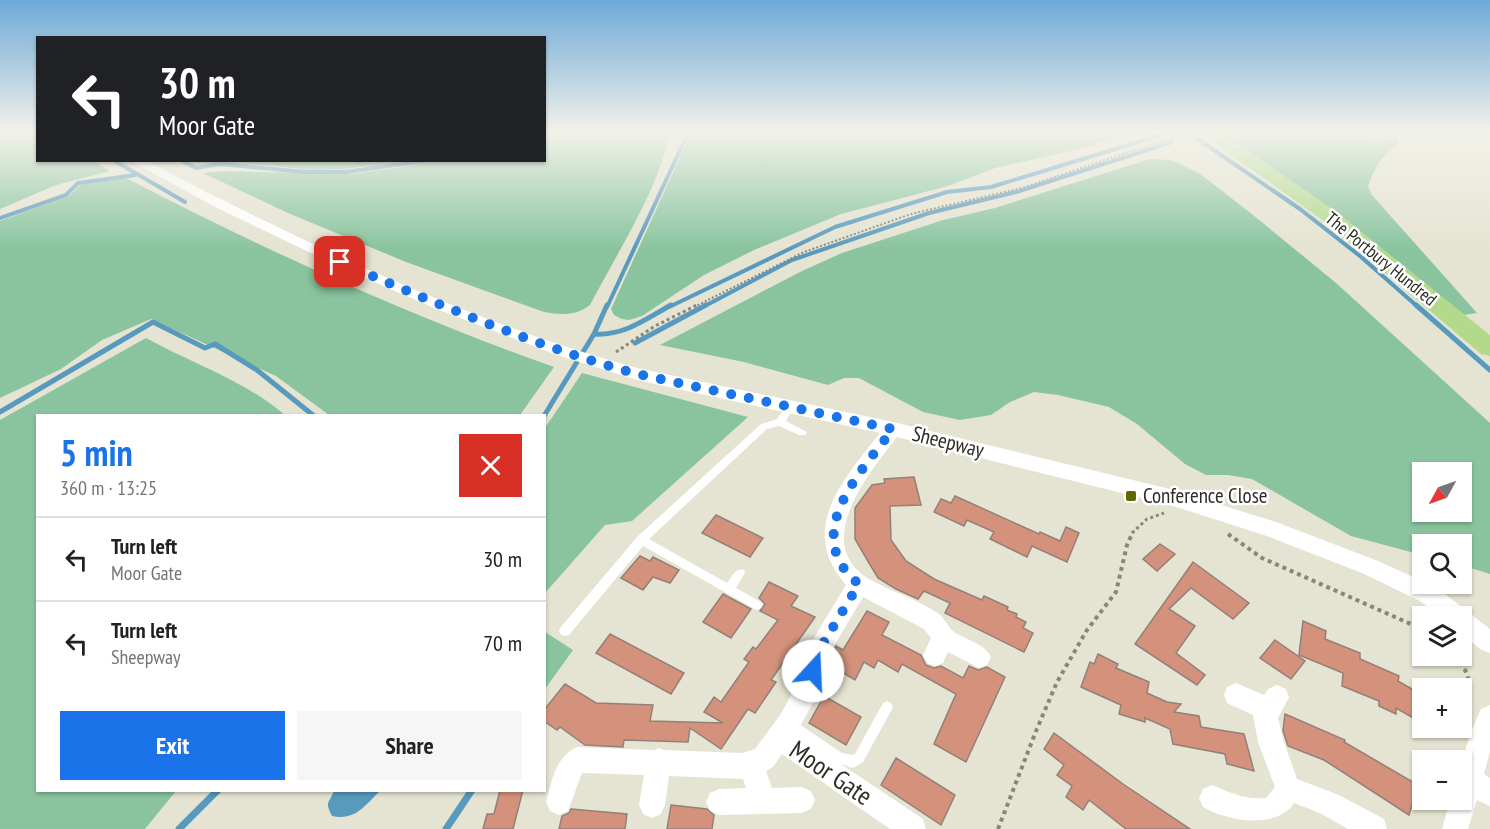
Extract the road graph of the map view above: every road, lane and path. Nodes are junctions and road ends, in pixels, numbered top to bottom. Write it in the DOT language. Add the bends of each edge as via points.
graph roads {
  1 [pos="157,172"];
  2 [pos="1071,172"];
  3 [pos="1264,172"];
  4 [pos="1490,348"];
  5 [pos="586,359"];
  6 [pos="785,415"];
  7 [pos="893,429"];
  8 [pos="802,433"];
  9 [pos="1170,497"];
  10 [pos="1223,530"];
  11 [pos="641,540"];
  12 [pos="740,573"];
  13 [pos="859,584"];
  14 [pos="729,589"];
  15 [pos="757,605"];
  16 [pos="1443,606"];
  17 [pos="1412,625"];
  18 [pos="1472,629"];
  19 [pos="565,631"];
  20 [pos="1490,643"];
  21 [pos="979,657"];
  22 [pos="1465,666"];
  23 [pos="1236,695"];
  24 [pos="886,707"];
  25 [pos="1486,726"];
  26 [pos="784,731"];
  27 [pos="659,761"];
  28 [pos="751,765"];
  29 [pos="1480,786"];
  30 [pos="1288,788"];
  31 [pos="1212,798"];
  32 [pos="802,800"];
  33 [pos="763,801"];
  34 [pos="559,802"];
  35 [pos="719,802"];
  36 [pos="652,806"];
  37 [pos="912,829"];
  38 [pos="998,829"];
  39 [pos="1374,829"];
  40 [pos="1455,829"];
  1 -- 5 [label="street, Sheepway" via="319,253 449,308"];
  2 -- 5 [label="path" via="902,217 804,252"];
  3 -- 4 [label="main road, The Portbury Hundred" via="1331,217"];
  5 -- 6 [label="street, Sheepway"];
  6 -- 7 [label="street, Sheepway"];
  6 -- 8 [label="lane"];
  6 -- 11 [label="lane" via="764,426"];
  7 -- 9 [label="street, Sheepway"];
  7 -- 13 [label="street" via="844,496 835,518 839,558"];
  9 -- 16 [label="street, Sheepway" via="1269,528 1370,567 1428,594"];
  9 -- 38 [label="path" via="1169,512 1148,518 1129,537 1115,594 1082,636 1027,751"];
  10 -- 17 [label="path" via="1262,558"];
  11 -- 14 [label="lane"];
  11 -- 19 [label="lane"];
  12 -- 14 [label="lane"];
  13 -- 21 [label="street" via="932,622 939,646"];
  13 -- 26 [label="street, Moor Gate" via="818,652 804,697"];
  14 -- 15 [label="lane"];
  18 -- 20 [label="street"];
  22 -- 25 [label="path" via="1472,687 1464,723"];
  23 -- 30 [label="street" via="1273,703 1265,716"];
  24 -- 26 [label="lane, Moor Gate" via="854,762"];
  25 -- 29 [label="street"];
  26 -- 28 [label="street, Moor Gate" via="764,758"];
  26 -- 37 [label="street, Moor Gate"];
  27 -- 28 [label="street"];
  27 -- 34 [label="street" via="577,760 569,768"];
  27 -- 36 [label="street"];
  28 -- 33 [label="street"];
  29 -- 40 [label="street"];
  30 -- 31 [label="street" via="1279,805 1266,811 1245,812"];
  30 -- 39 [label="street" via="1330,804"];
  32 -- 33 [label="street, Moor Gate"];
  33 -- 35 [label="street, Moor Gate"];
}
